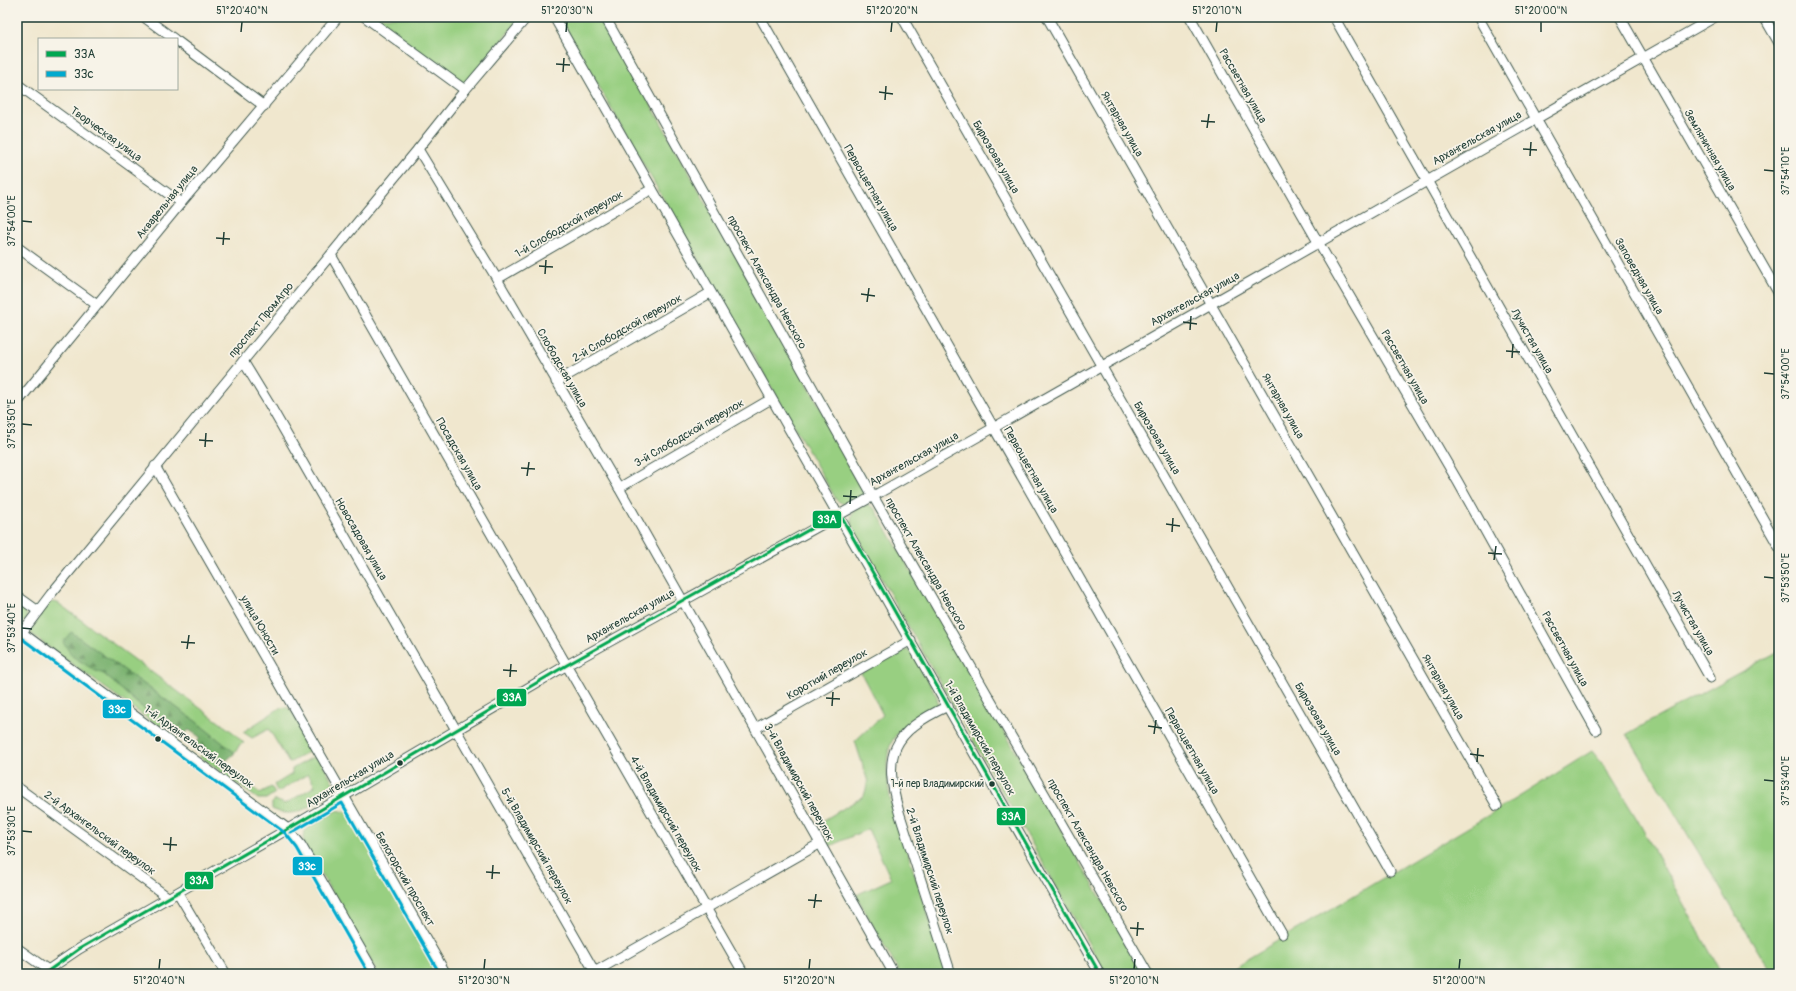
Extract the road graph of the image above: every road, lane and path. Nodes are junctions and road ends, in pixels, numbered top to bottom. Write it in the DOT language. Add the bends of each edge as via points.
graph roads {
  1 [pos="144,17"];
  2 [pos="338,17"];
  3 [pos="366,17"];
  4 [pos="526,17"];
  5 [pos="554,17"];
  6 [pos="605,17"];
  7 [pos="760,17"];
  8 [pos="902,17"];
  9 [pos="1047,17"];
  10 [pos="1190,17"];
  11 [pos="1334,17"];
  12 [pos="1478,17"];
  13 [pos="1620,17"];
  14 [pos="1715,17"];
  15 [pos="1764,17"];
  16 [pos="173,38"];
  17 [pos="178,42"];
  18 [pos="1779,43"];
  19 [pos="1643,57"];
  20 [pos="17,84"];
  21 [pos="465,90"];
  22 [pos="264,106"];
  23 [pos="1536,118"];
  24 [pos="418,149"];
  25 [pos="1427,180"];
  26 [pos="652,190"];
  27 [pos="181,203"];
  28 [pos="1318,242"];
  29 [pos="17,247"];
  30 [pos="331,255"];
  31 [pos="497,279"];
  32 [pos="710,293"];
  33 [pos="1779,294"];
  34 [pos="1211,304"];
  35 [pos="97,305"];
  36 [pos="243,361"];
  37 [pos="1102,365"];
  38 [pos="556,382"];
  39 [pos="771,399"];
  40 [pos="17,403"];
  41 [pos="993,428"];
  42 [pos="155,466"];
  43 [pos="619,488"];
  44 [pos="873,496"];
  45 [pos="839,513"];
  46 [pos="1779,547"];
  47 [pos="17,596"];
  48 [pos="682,601"];
  49 [pos="38,611"];
  50 [pos="19,634"];
  51 [pos="911,640"];
  52 [pos="566,665"];
  53 [pos="1710,678"];
  54 [pos="948,706"];
  55 [pos="756,728"];
  56 [pos="457,729"];
  57 [pos="1596,730"];
  58 [pos="17,787"];
  59 [pos="344,796"];
  60 [pos="1497,806"];
  61 [pos="288,829"];
  62 [pos="819,844"];
  63 [pos="1390,871"];
  64 [pos="178,892"];
  65 [pos="169,898"];
  66 [pos="707,908"];
  67 [pos="1282,934"];
  68 [pos="17,948"];
  69 [pos="46,972"];
  70 [pos="594,973"];
  71 [pos="226,974"];
  72 [pos="375,974"];
  73 [pos="446,974"];
  74 [pos="744,974"];
  75 [pos="894,974"];
  76 [pos="951,974"];
  77 [pos="1100,974"];
  78 [pos="1148,974"];
  1 -- 16 [label="street"];
  2 -- 22 [label="street, Акварельная улица"];
  3 -- 21 [label="street"];
  4 -- 21 [label="street, проспект ПромАгро"];
  5 -- 26 [label="street"];
  6 -- 44 [label="street, проспект Александра Невского"];
  7 -- 41 [label="street, Первоцветная улица"];
  8 -- 37 [label="street, Бирюзовая улица"];
  9 -- 34 [label="street, Янтарная улица"];
  10 -- 28 [label="street, Рассветная улица"];
  11 -- 25 [label="street, Лучистая улица"];
  12 -- 23 [label="street, Заповедная улица"];
  13 -- 19 [label="street, Земляничная улица"];
  14 -- 19 [label="street, Архангельская улица"];
  15 -- 18 [label="street"];
  17 -- 22 [label="street"];
  19 -- 23 [label="street, Архангельская улица"];
  19 -- 33 [label="street, Земляничная улица"];
  20 -- 27 [label="street, Творческая улица"];
  21 -- 24 [label="street, проспект ПромАгро"];
  22 -- 27 [label="street, Акварельная улица"];
  23 -- 25 [label="street, Архангельская улица"];
  23 -- 46 [label="street, Заповедная улица"];
  24 -- 30 [label="street, проспект ПромАгро"];
  24 -- 31 [label="street, Слободская улица"];
  25 -- 28 [label="street, Архангельская улица"];
  25 -- 53 [label="street, Лучистая улица"];
  26 -- 31 [label="street, 1-й Слободской переулок"];
  26 -- 32 [label="street"];
  27 -- 35 [label="street, Акварельная улица"];
  28 -- 34 [label="street, Архангельская улица"];
  28 -- 57 [label="street, Рассветная улица" via="1462,489"];
  29 -- 35 [label="street"];
  30 -- 36 [label="street, проспект ПромАгро"];
  30 -- 52 [label="street, Посадская улица"];
  31 -- 38 [label="street, Слободская улица"];
  32 -- 38 [label="street, 2-й Слободской переулок"];
  32 -- 39 [label="street"];
  34 -- 37 [label="street, Архангельская улица"];
  34 -- 60 [label="street, Янтарная улица"];
  35 -- 40 [label="street, Акварельная улица"];
  36 -- 42 [label="street, проспект ПромАгро"];
  36 -- 56 [label="street, Новосадовая улица"];
  37 -- 41 [label="street, Архангельская улица"];
  37 -- 63 [label="street, Бирюзовая улица"];
  38 -- 43 [label="street, Слободская улица"];
  39 -- 43 [label="street, 3-й Слободской переулок"];
  39 -- 45 [label="street"];
  41 -- 44 [label="street, Архангельская улица"];
  41 -- 67 [label="street, Первоцветная улица"];
  42 -- 49 [label="street, проспект ПромАгро"];
  42 -- 59 [label="street, улица Юности"];
  43 -- 48 [label="street, Слободская улица"];
  44 -- 45 [label="street, Архангельская улица"];
  44 -- 78 [label="street, проспект Александра Невского"];
  45 -- 48 [label="street, Архангельская улица"];
  45 -- 51 [label="street, 1-й Владимирский переулок"];
  47 -- 49 [label="street"];
  48 -- 52 [label="street, Архангельская улица"];
  48 -- 55 [label="street, 3-й Владимирский переулок"];
  49 -- 50 [label="street, проспект ПромАгро"];
  50 -- 61 [label="street, 1-й Архангельский переулок"];
  51 -- 54 [label="street, 1-й Владимирский переулок"];
  51 -- 55 [label="street, Короткий переулок"];
  52 -- 56 [label="street, Архангельская улица"];
  52 -- 66 [label="street, 4-й Владимирский переулок"];
  54 -- 76 [label="street, 2-й Владимирский переулок" via="910,728 893,752 890,768 892,791 898,812"];
  54 -- 77 [label="street, 1-й Владимирский переулок"];
  55 -- 62 [label="street, 3-й Владимирский переулок"];
  56 -- 59 [label="street, Архангельская улица"];
  56 -- 70 [label="street, 5-й Владимирский переулок"];
  58 -- 65 [label="street, 2-й Архангельский переулок"];
  59 -- 61 [label="street, Архангельская улица"];
  59 -- 73 [label="street, Белогорский проспект"];
  61 -- 64 [label="street, Архангельская улица"];
  61 -- 72 [label="street" via="301,845"];
  62 -- 66 [label="street"];
  62 -- 75 [label="street, 3-й Владимирский переулок"];
  64 -- 65 [label="street, Архангельская улица"];
  64 -- 71 [label="street"];
  65 -- 69 [label="street, Архангельская улица" via="79,949"];
  66 -- 70 [label="street"];
  66 -- 74 [label="street, 4-й Владимирский переулок"];
  68 -- 69 [label="street"];
}
